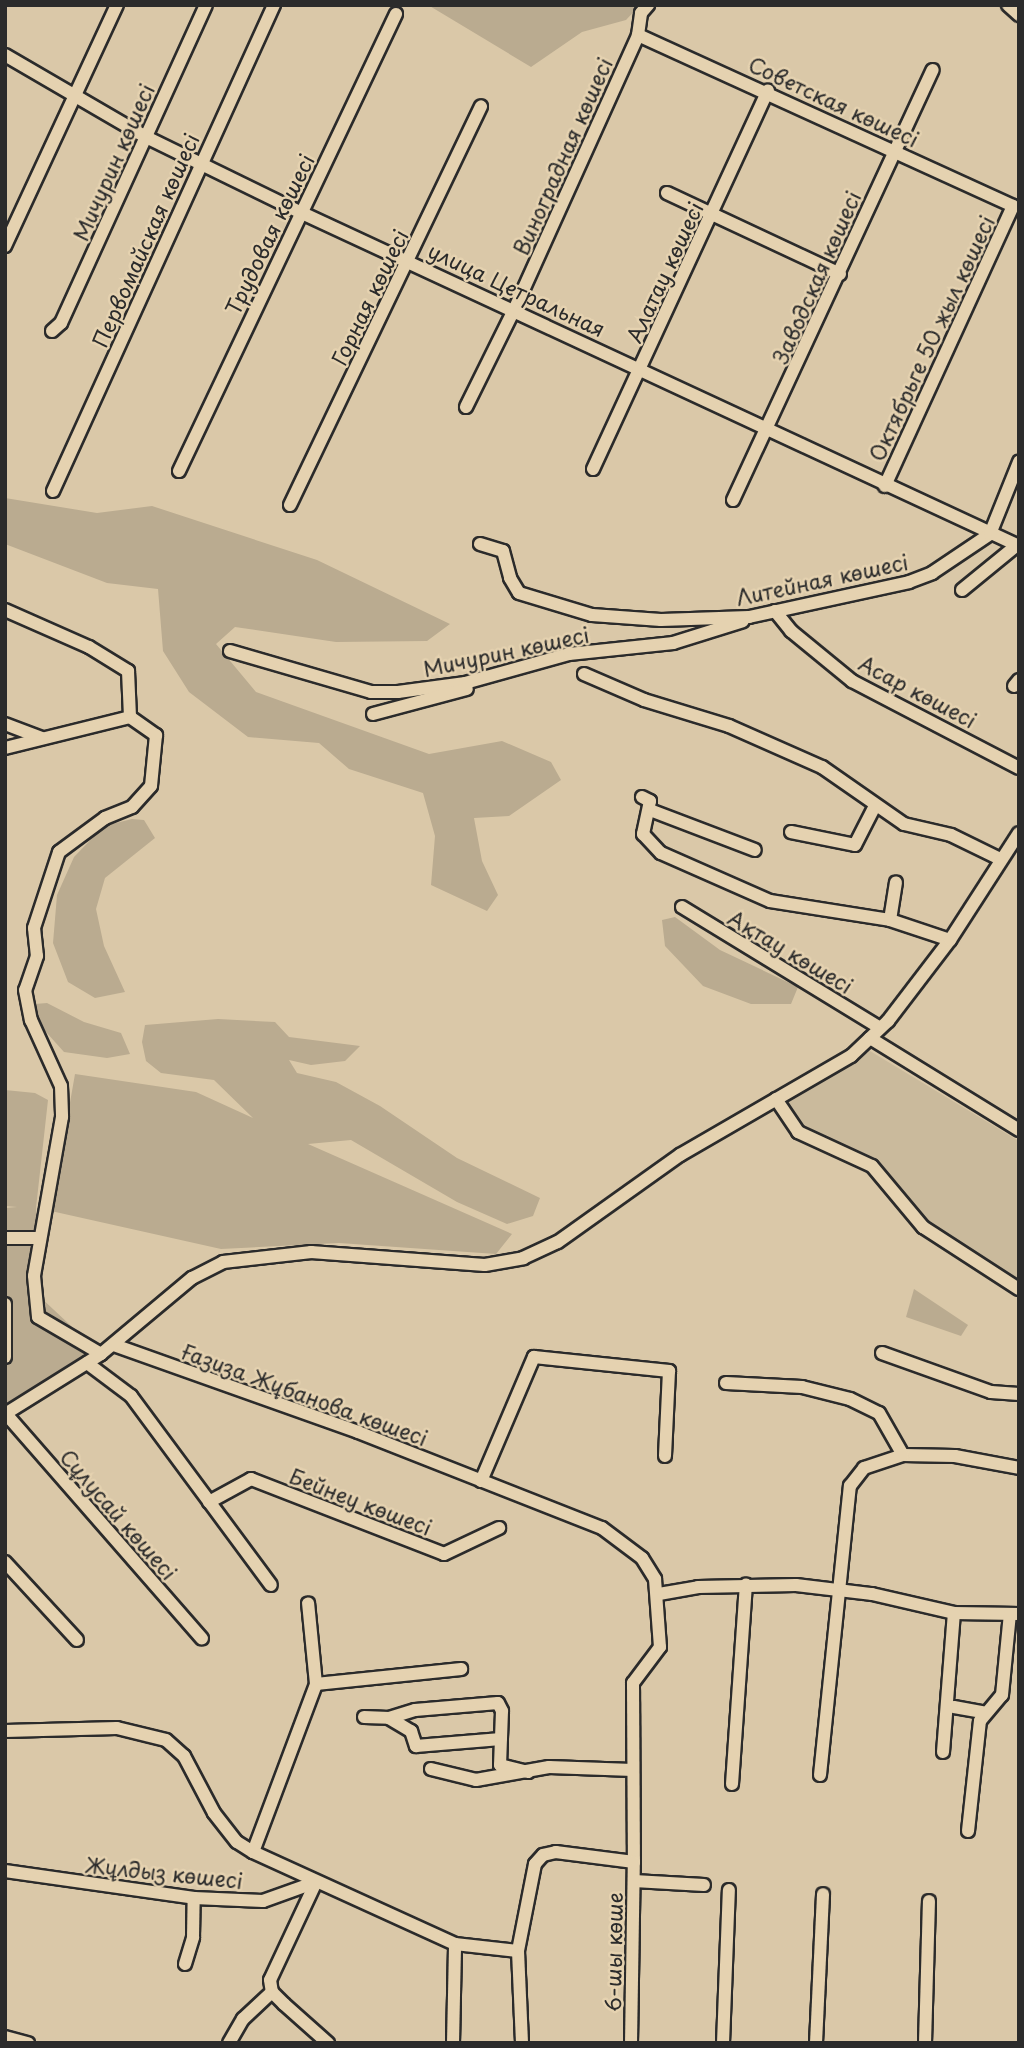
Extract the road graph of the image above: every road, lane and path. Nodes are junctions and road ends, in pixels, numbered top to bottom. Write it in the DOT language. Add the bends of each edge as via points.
graph roads {
  1 [pos="117,5"];
  2 [pos="206,5"];
  3 [pos="274,5"];
  4 [pos="648,5"];
  5 [pos="1008,5"];
  6 [pos="396,15"];
  7 [pos="1019,15"];
  8 [pos="638,35"];
  9 [pos="5,55"];
  10 [pos="933,70"];
  11 [pos="768,91"];
  12 [pos="76,97"];
  13 [pos="481,106"];
  14 [pos="144,136"];
  15 [pos="894,150"];
  16 [pos="200,164"];
  17 [pos="667,193"];
  18 [pos="1013,206"];
  19 [pos="302,213"];
  20 [pos="711,215"];
  21 [pos="5,246"];
  22 [pos="408,261"];
  23 [pos="840,274"];
  24 [pos="515,309"];
  25 [pos="52,331"];
  26 [pos="640,368"];
  27 [pos="466,407"];
  28 [pos="767,429"];
  29 [pos="1019,462"];
  30 [pos="593,468"];
  31 [pos="178,471"];
  32 [pos="885,486"];
  33 [pos="53,491"];
  34 [pos="733,500"];
  35 [pos="290,505"];
  36 [pos="990,534"];
  37 [pos="480,544"];
  38 [pos="1018,546"];
  39 [pos="962,590"];
  40 [pos="5,610"];
  41 [pos="775,611"];
  42 [pos="749,617"];
  43 [pos="230,651"];
  44 [pos="502,673"];
  45 [pos="584,674"];
  46 [pos="373,714"];
  47 [pos="130,717"];
  48 [pos="5,724"];
  49 [pos="41,738"];
  50 [pos="5,748"];
  51 [pos="1019,768"];
  52 [pos="642,797"];
  53 [pos="875,806"];
  54 [pos="650,810"];
  55 [pos="791,832"];
  56 [pos="1019,833"];
  57 [pos="755,850"];
  58 [pos="1000,859"];
  59 [pos="896,883"];
  60 [pos="682,907"];
  61 [pos="890,920"];
  62 [pos="950,940"];
  63 [pos="880,1028"];
  64 [pos="870,1038"];
  65 [pos="776,1099"];
  66 [pos="1019,1130"];
  67 [pos="5,1238"];
  68 [pos="40,1238"];
  69 [pos="1019,1289"];
  70 [pos="5,1304"];
  71 [pos="114,1345"];
  72 [pos="883,1353"];
  73 [pos="100,1354"];
  74 [pos="5,1357"];
  75 [pos="87,1363"];
  76 [pos="726,1383"];
  77 [pos="1019,1394"];
  78 [pos="6,1414"];
  79 [pos="902,1455"];
  80 [pos="665,1456"];
  81 [pos="1019,1468"];
  82 [pos="481,1481"];
  83 [pos="209,1502"];
  84 [pos="499,1528"];
  85 [pos="5,1562"];
  86 [pos="746,1584"];
  87 [pos="271,1585"];
  88 [pos="836,1589"];
  89 [pos="659,1594"];
  90 [pos="308,1603"];
  91 [pos="954,1613"];
  92 [pos="1014,1614"];
  93 [pos="202,1639"];
  94 [pos="77,1640"];
  95 [pos="461,1669"];
  96 [pos="316,1684"];
  97 [pos="954,1707"];
  98 [pos="984,1712"];
  99 [pos="365,1717"];
  100 [pos="389,1718"];
  101 [pos="5,1731"];
  102 [pos="501,1739"];
  103 [pos="943,1752"];
  104 [pos="431,1769"];
  105 [pos="633,1770"];
  106 [pos="528,1772"];
  107 [pos="820,1775"];
  108 [pos="732,1784"];
  109 [pos="968,1831"];
  110 [pos="253,1852"];
  111 [pos="634,1862"];
  112 [pos="5,1871"];
  113 [pos="634,1881"];
  114 [pos="316,1882"];
  115 [pos="704,1885"];
  116 [pos="729,1891"];
  117 [pos="823,1894"];
  118 [pos="194,1898"];
  119 [pos="929,1901"];
  120 [pos="456,1944"];
  121 [pos="518,1951"];
  122 [pos="185,1964"];
  123 [pos="272,1992"];
  124 [pos="5,2037"];
  125 [pos="28,2043"];
  126 [pos="229,2043"];
  127 [pos="328,2043"];
  128 [pos="453,2043"];
  129 [pos="522,2043"];
  130 [pos="631,2043"];
  131 [pos="723,2043"];
  132 [pos="816,2043"];
  133 [pos="925,2043"];
  1 -- 12 [label="street"];
  2 -- 14 [label="street, Мичурин көшесі"];
  3 -- 16 [label="street, Первомайская көшесі"];
  4 -- 8 [label="street, Виноградная көшесі" via="641,13"];
  5 -- 7 [label="street"];
  6 -- 19 [label="street, Трудовая көшесі"];
  8 -- 11 [label="street, Советская көшесі"];
  8 -- 24 [label="street, Виноградная көшесі"];
  9 -- 12 [label="street, улица Цетральная"];
  10 -- 15 [label="street, Заводская көшесі"];
  11 -- 15 [label="street, Советская көшесі"];
  11 -- 20 [label="street, Алатау көшесі"];
  12 -- 14 [label="street, улица Цетральная"];
  12 -- 21 [label="street"];
  13 -- 22 [label="street, Горная көшесі"];
  14 -- 16 [label="street, улица Цетральная"];
  14 -- 25 [label="street, Мичурин көшесі" via="61,323"];
  15 -- 18 [label="street, Советская көшесі"];
  15 -- 23 [label="street, Заводская көшесі"];
  16 -- 19 [label="street, улица Цетральная"];
  16 -- 33 [label="street, Первомайская көшесі"];
  17 -- 20 [label="street"];
  18 -- 32 [label="street, Октябрьге 50 жыл көшесі"];
  19 -- 22 [label="street, улица Цетральная"];
  19 -- 31 [label="street, Трудовая көшесі"];
  20 -- 23 [label="street"];
  20 -- 26 [label="street, Алатау көшесі"];
  22 -- 24 [label="street, улица Цетральная"];
  22 -- 35 [label="street, Горная көшесі"];
  23 -- 28 [label="street, Заводская көшесі"];
  24 -- 26 [label="street, улица Цетральная"];
  24 -- 27 [label="street, Виноградная көшесі"];
  26 -- 28 [label="street, улица Цетральная"];
  26 -- 30 [label="street, Алатау көшесі"];
  28 -- 32 [label="street, улица Цетральная"];
  28 -- 34 [label="street, Заводская көшесі"];
  29 -- 36 [label="street"];
  32 -- 36 [label="street, улица Цетральная"];
  36 -- 38 [label="street, улица Цетральная"];
  36 -- 41 [label="street, Литейная көшесі" via="932,573 909,582"];
  37 -- 42 [label="street, Литейная көшесі" via="503,551 519,593 592,615 660,620"];
  38 -- 39 [label="street"];
  40 -- 47 [label="street" via="89,647 128,671"];
  41 -- 42 [label="street, Литейная көшесі"];
  41 -- 51 [label="street, Асар көшесі" via="791,631 852,681"];
  42 -- 44 [label="street, Мичурин көшесі" via="673,643 569,654"];
  43 -- 44 [label="street, Мичурин көшесі" via="371,692 465,682"];
  44 -- 46 [label="street" via="484,684"];
  45 -- 53 [label="street" via="644,700 729,726 822,767"];
  47 -- 49 [label="street"];
  47 -- 68 [label="street" via="156,735 151,786 132,807 106,818 59,852 34,928 37,956 24,990 31,1020 61,1086 62,1117"];
  48 -- 49 [label="street"];
  49 -- 50 [label="street"];
  52 -- 54 [label="street" via="650,801"];
  53 -- 55 [label="street" via="855,845"];
  53 -- 58 [label="street" via="904,824 951,835"];
  54 -- 57 [label="street"];
  54 -- 61 [label="street" via="643,834 661,853 770,901"];
  56 -- 58 [label="street"];
  58 -- 62 [label="street"];
  59 -- 61 [label="street"];
  60 -- 63 [label="street, Ақтау көшесі"];
  61 -- 62 [label="street"];
  62 -- 63 [label="street"];
  63 -- 64 [label="street"];
  64 -- 65 [label="street" via="851,1056"];
  64 -- 66 [label="street"];
  65 -- 69 [label="street" via="798,1132 872,1167 923,1227"];
  65 -- 71 [label="street" via="680,1155 570,1235 523,1258 485,1265 311,1252 235,1258 192,1278"];
  67 -- 68 [label="street"];
  68 -- 73 [label="street" via="34,1276 38,1317"];
  70 -- 74 [label="street"];
  71 -- 73 [label="street"];
  71 -- 82 [label="street, Ғазиза Жұбанова көшесі"];
  72 -- 77 [label="street" via="991,1392"];
  73 -- 75 [label="street"];
  75 -- 78 [label="street"];
  75 -- 83 [label="street" via="131,1396"];
  76 -- 79 [label="street" via="802,1387 850,1399 879,1413"];
  78 -- 93 [label="street, Сұлусай көшесі"];
  79 -- 81 [label="street" via="954,1456"];
  79 -- 88 [label="street" via="855,1473 849,1486"];
  80 -- 82 [label="street" via="669,1371 540,1357 531,1361"];
  82 -- 89 [label="street, Ғазиза Жұбанова көшесі" via="611,1534 642,1558"];
  83 -- 84 [label="street, Бейнеу көшесі" via="251,1479 444,1554"];
  83 -- 87 [label="street"];
  85 -- 94 [label="street"];
  86 -- 88 [label="street"];
  86 -- 89 [label="street"];
  86 -- 108 [label="street"];
  88 -- 91 [label="street"];
  88 -- 107 [label="street"];
  89 -- 105 [label="street, 6-шы көше" via="660,1647 633,1683"];
  90 -- 96 [label="street"];
  91 -- 92 [label="street"];
  91 -- 103 [label="street"];
  92 -- 98 [label="street" via="1002,1695"];
  95 -- 96 [label="street"];
  96 -- 110 [label="street"];
  97 -- 98 [label="street"];
  98 -- 109 [label="street"];
  99 -- 100 [label="street"];
  100 -- 102 [label="street" via="411,1731 416,1746"];
  100 -- 102 [label="street" via="415,1710 498,1703"];
  101 -- 110 [label="street" via="117,1728 166,1740 184,1756 214,1814 236,1842"];
  102 -- 106 [label="street" via="502,1768"];
  104 -- 106 [label="street" via="476,1780"];
  105 -- 106 [label="street" via="559,1767"];
  105 -- 111 [label="street, 6-шы көше"];
  110 -- 114 [label="street"];
  111 -- 113 [label="street, 6-шы көше"];
  111 -- 121 [label="street" via="551,1853 535,1864"];
  112 -- 118 [label="street, Жұлдыз көшесі"];
  113 -- 115 [label="street"];
  113 -- 130 [label="street, 6-шы көше"];
  114 -- 118 [label="street, Жұлдыз көшесі" via="262,1901"];
  114 -- 120 [label="street"];
  114 -- 123 [label="street" via="273,1969"];
  116 -- 131 [label="street"];
  117 -- 132 [label="street"];
  118 -- 122 [label="street" via="193,1937"];
  119 -- 133 [label="street"];
  120 -- 121 [label="street"];
  120 -- 128 [label="street"];
  121 -- 129 [label="street"];
  123 -- 126 [label="street" via="243,2019"];
  123 -- 127 [label="street"];
  124 -- 125 [label="street"];
}
